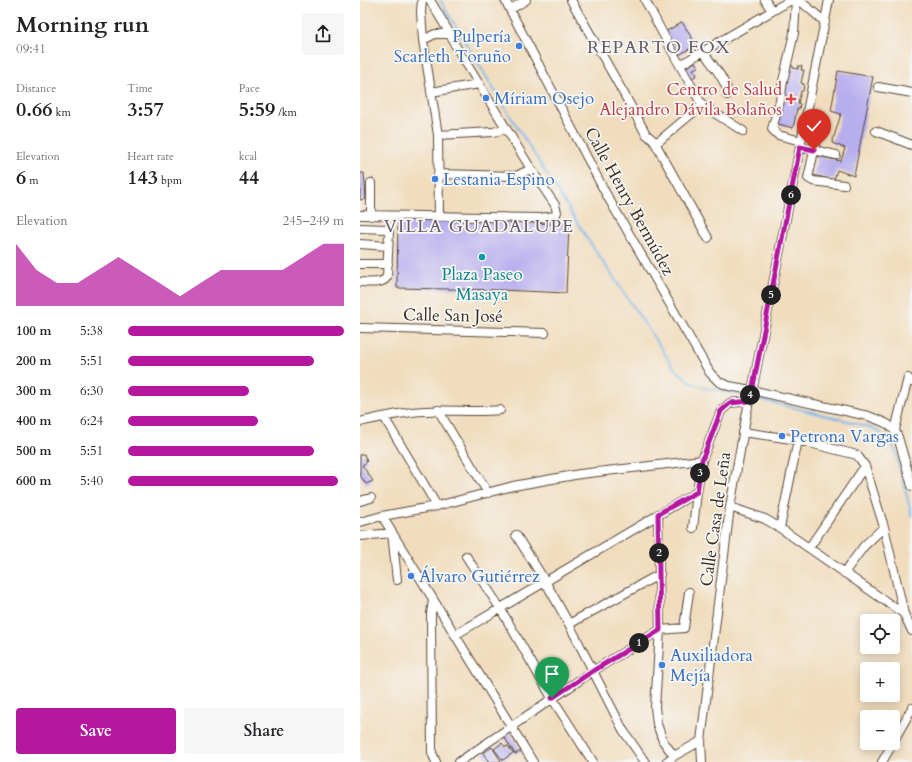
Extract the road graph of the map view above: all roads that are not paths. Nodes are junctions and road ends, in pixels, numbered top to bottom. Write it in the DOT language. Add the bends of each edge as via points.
graph roads {
  1 [pos="422,0"];
  2 [pos="430,0"];
  3 [pos="505,0"];
  4 [pos="526,0"];
  5 [pos="571,0"];
  6 [pos="645,0"];
  7 [pos="765,0"];
  8 [pos="791,0"];
  9 [pos="796,0"];
  10 [pos="799,0"];
  11 [pos="829,0"];
  12 [pos="511,9"];
  13 [pos="772,11"];
  14 [pos="825,22"];
  15 [pos="450,34"];
  16 [pos="423,40"];
  17 [pos="702,51"];
  18 [pos="680,65"];
  19 [pos="479,84"];
  20 [pos="878,87"];
  21 [pos="431,92"];
  22 [pos="912,93"];
  23 [pos="728,95"];
  24 [pos="702,106"];
  25 [pos="821,120"];
  26 [pos="506,128"];
  27 [pos="743,131"];
  28 [pos="876,131"];
  29 [pos="438,134"];
  30 [pos="654,141"];
  31 [pos="801,144"];
  32 [pos="912,144"];
  33 [pos="814,150"];
  34 [pos="836,155"];
  35 [pos="532,169"];
  36 [pos="438,174"];
  37 [pos="371,183"];
  38 [pos="844,185"];
  39 [pos="360,215"];
  40 [pos="371,216"];
  41 [pos="438,217"];
  42 [pos="360,228"];
  43 [pos="708,238"];
  44 [pos="360,244"];
  45 [pos="388,246"];
  46 [pos="360,264"];
  47 [pos="388,264"];
  48 [pos="360,282"];
  49 [pos="360,328"];
  50 [pos="545,333"];
  51 [pos="911,377"];
  52 [pos="751,390"];
  53 [pos="749,401"];
  54 [pos="438,410"];
  55 [pos="500,410"];
  56 [pos="384,417"];
  57 [pos="360,422"];
  58 [pos="895,430"];
  59 [pos="743,432"];
  60 [pos="798,440"];
  61 [pos="702,460"];
  62 [pos="865,466"];
  63 [pos="912,486"];
  64 [pos="697,492"];
  65 [pos="488,493"];
  66 [pos="371,498"];
  67 [pos="360,501"];
  68 [pos="436,506"];
  69 [pos="730,507"];
  70 [pos="658,514"];
  71 [pos="382,516"];
  72 [pos="360,522"];
  73 [pos="884,527"];
  74 [pos="693,528"];
  75 [pos="780,528"];
  76 [pos="392,533"];
  77 [pos="516,535"];
  78 [pos="360,536"];
  79 [pos="808,548"];
  80 [pos="466,556"];
  81 [pos="844,573"];
  82 [pos="660,574"];
  83 [pos="397,580"];
  84 [pos="545,581"];
  85 [pos="689,592"];
  86 [pos="433,599"];
  87 [pos="500,608"];
  88 [pos="904,614"];
  89 [pos="569,624"];
  90 [pos="660,630"];
  91 [pos="912,631"];
  92 [pos="455,635"];
  93 [pos="593,671"];
  94 [pos="552,698"];
  95 [pos="912,708"];
  96 [pos="511,726"];
  97 [pos="900,730"];
  98 [pos="701,740"];
  99 [pos="889,750"];
  100 [pos="674,756"];
  101 [pos="436,762"];
  102 [pos="459,762"];
  103 [pos="533,762"];
  104 [pos="593,762"];
  105 [pos="645,762"];
  106 [pos="666,762"];
  107 [pos="702,762"];
  108 [pos="882,762"];
  1 -- 16 [label="street"];
  2 -- 15 [label="street"];
  3 -- 12 [label="street, Calle Henry Bermúdez"];
  4 -- 12 [label="street"];
  5 -- 30 [label="street" via="646,134"];
  6 -- 18 [label="street"];
  7 -- 13 [label="street"];
  8 -- 13 [label="street"];
  9 -- 31 [label="street" via="794,32 772,129 778,135"];
  10 -- 14 [label="street"];
  11 -- 14 [label="street, Calle Casa de Leña"];
  12 -- 52 [label="street, Calle Henry Bermúdez" via="606,194 710,373 719,382"];
  13 -- 17 [label="street"];
  14 -- 31 [label="street, Calle Casa de Leña"];
  15 -- 16 [label="street" via="435,34"];
  15 -- 19 [label="street"];
  16 -- 21 [label="street"];
  17 -- 18 [label="street"];
  17 -- 23 [label="street" via="725,82"];
  18 -- 24 [label="street"];
  19 -- 21 [label="street"];
  19 -- 26 [label="street"];
  20 -- 22 [label="street"];
  21 -- 29 [label="street"];
  24 -- 27 [label="street"];
  24 -- 30 [label="street" via="659,141"];
  25 -- 33 [label="street"];
  26 -- 29 [label="street" via="493,132"];
  26 -- 35 [label="street"];
  28 -- 32 [label="street"];
  29 -- 36 [label="street"];
  30 -- 43 [label="street"];
  31 -- 33 [label="street"];
  31 -- 52 [label="street, Calle Casa de Leña"];
  33 -- 34 [label="street"];
  33 -- 38 [label="street" via="808,178"];
  35 -- 36 [label="street" via="516,176"];
  35 -- 41 [label="street" via="555,205 555,216"];
  36 -- 41 [label="street"];
  37 -- 40 [label="street"];
  39 -- 40 [label="street"];
  40 -- 41 [label="street"];
  42 -- 45 [label="street" via="388,230"];
  44 -- 45 [label="street"];
  45 -- 47 [label="street"];
  46 -- 47 [label="street"];
  47 -- 48 [label="street" via="386,277 381,282"];
  49 -- 50 [label="street, Calle San José"];
  51 -- 58 [label="street"];
  52 -- 53 [label="street, Calle Casa de Leña"];
  52 -- 58 [label="street, Calle Henry Bermúdez" via="868,416 886,423"];
  53 -- 59 [label="street, Calle Casa de Leña"];
  53 -- 61 [label="street" via="730,403 721,411"];
  54 -- 55 [label="street"];
  54 -- 56 [label="street"];
  54 -- 65 [label="street"];
  56 -- 57 [label="street"];
  56 -- 68 [label="street"];
  58 -- 63 [label="street"];
  59 -- 60 [label="street"];
  59 -- 69 [label="street, Calle Casa de Leña"];
  60 -- 62 [label="street" via="857,455"];
  60 -- 75 [label="street"];
  61 -- 64 [label="street"];
  61 -- 65 [label="street" via="580,474"];
  62 -- 73 [label="street"];
  62 -- 79 [label="street"];
  64 -- 70 [label="street"];
  64 -- 74 [label="street"];
  65 -- 68 [label="street"];
  66 -- 67 [label="street"];
  68 -- 71 [label="street"];
  69 -- 75 [label="street" via="765,519"];
  69 -- 98 [label="street, Calle Casa de Leña"];
  70 -- 82 [label="street"];
  70 -- 84 [label="street"];
  71 -- 72 [label="street"];
  71 -- 76 [label="street"];
  73 -- 81 [label="street" via="864,546"];
  73 -- 88 [label="street"];
  75 -- 79 [label="street"];
  76 -- 78 [label="street"];
  76 -- 83 [label="street"];
  76 -- 86 [label="street"];
  77 -- 84 [label="street"];
  79 -- 81 [label="street"];
  80 -- 87 [label="street"];
  81 -- 88 [label="street"];
  82 -- 89 [label="street"];
  82 -- 90 [label="street"];
  84 -- 87 [label="street"];
  84 -- 89 [label="street"];
  85 -- 90 [label="street" via="684,628"];
  86 -- 92 [label="street"];
  86 -- 101 [label="street" via="430,614 432,753"];
  87 -- 92 [label="street"];
  87 -- 94 [label="street"];
  88 -- 91 [label="street"];
  89 -- 93 [label="street"];
  90 -- 93 [label="street"];
  90 -- 100 [label="street" via="655,707 657,724"];
  92 -- 96 [label="street"];
  93 -- 94 [label="street"];
  93 -- 105 [label="street" via="623,730"];
  94 -- 96 [label="street"];
  94 -- 104 [label="street"];
  95 -- 97 [label="street"];
  96 -- 102 [label="street"];
  96 -- 103 [label="street"];
  98 -- 100 [label="street"];
  98 -- 107 [label="street, Calle Casa de Leña"];
  99 -- 108 [label="street"];
  100 -- 106 [label="street"];
}
